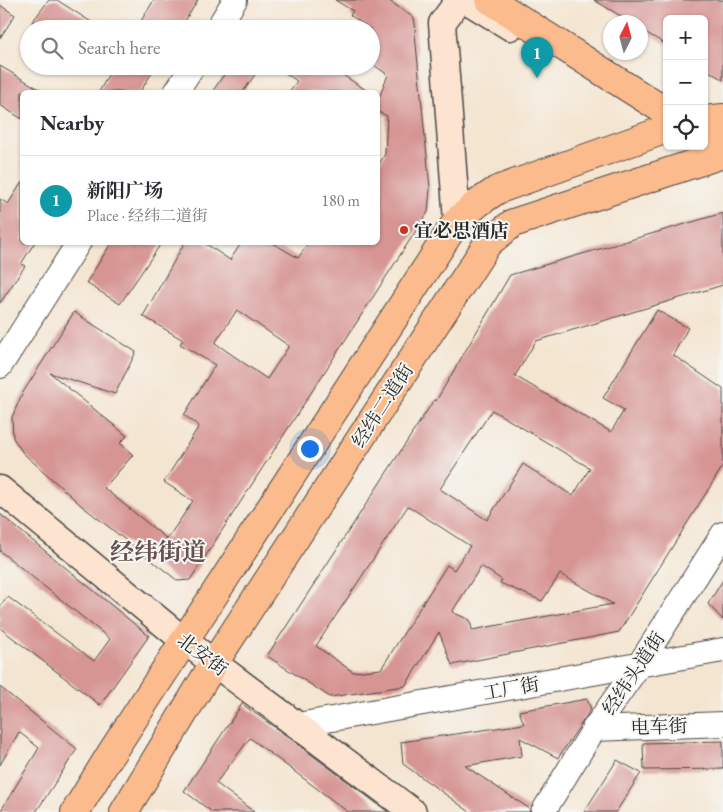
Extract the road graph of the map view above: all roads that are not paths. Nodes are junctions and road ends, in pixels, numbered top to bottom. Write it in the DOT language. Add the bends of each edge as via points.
graph roads {
  1 [pos="235,0"];
  2 [pos="490,0"];
  3 [pos="223,20"];
  4 [pos="187,75"];
  5 [pos="177,90"];
  6 [pos="663,115"];
  7 [pos="663,116"];
  8 [pos="663,116"];
  9 [pos="723,118"];
  10 [pos="708,120"];
  11 [pos="708,134"];
  12 [pos="722,152"];
  13 [pos="457,220"];
  14 [pos="77,245"];
  15 [pos="0,366"];
  16 [pos="0,489"];
  17 [pos="723,534"];
  18 [pos="184,641"];
  19 [pos="723,650"];
  20 [pos="214,662"];
  21 [pos="640,665"];
  22 [pos="723,724"];
  23 [pos="298,725"];
  24 [pos="594,729"];
  25 [pos="75,812"];
  26 [pos="124,812"];
  27 [pos="413,812"];
  28 [pos="543,812"];
  1 -- 3 [label="street"];
  2 -- 6 [label="main road"];
  4 -- 5 [label="street"];
  7 -- 13 [label="main road, 经纬二道街" via="498,190"];
  8 -- 13 [label="main road" via="641,110 466,0 456,4 442,23"];
  9 -- 10 [label="main road"];
  11 -- 12 [label="main road"];
  12 -- 20 [label="main road, 经纬二道街" via="513,223 488,242"];
  13 -- 18 [label="main road, 经纬二道街"];
  14 -- 15 [label="street"];
  16 -- 18 [label="main road, 北安街"];
  17 -- 21 [label="street, 经纬头道街"];
  18 -- 20 [label="main road, 北安街"];
  18 -- 25 [label="main road, 经纬二道街"];
  19 -- 21 [label="street, 工厂街"];
  20 -- 23 [label="main road, 北安街"];
  20 -- 26 [label="main road, 经纬二道街"];
  21 -- 23 [label="street, 工厂街"];
  21 -- 24 [label="street, 经纬头道街"];
  22 -- 24 [label="street, 电车街"];
  23 -- 27 [label="main road, 北安街"];
  24 -- 28 [label="street, 经纬头道街"];
}
